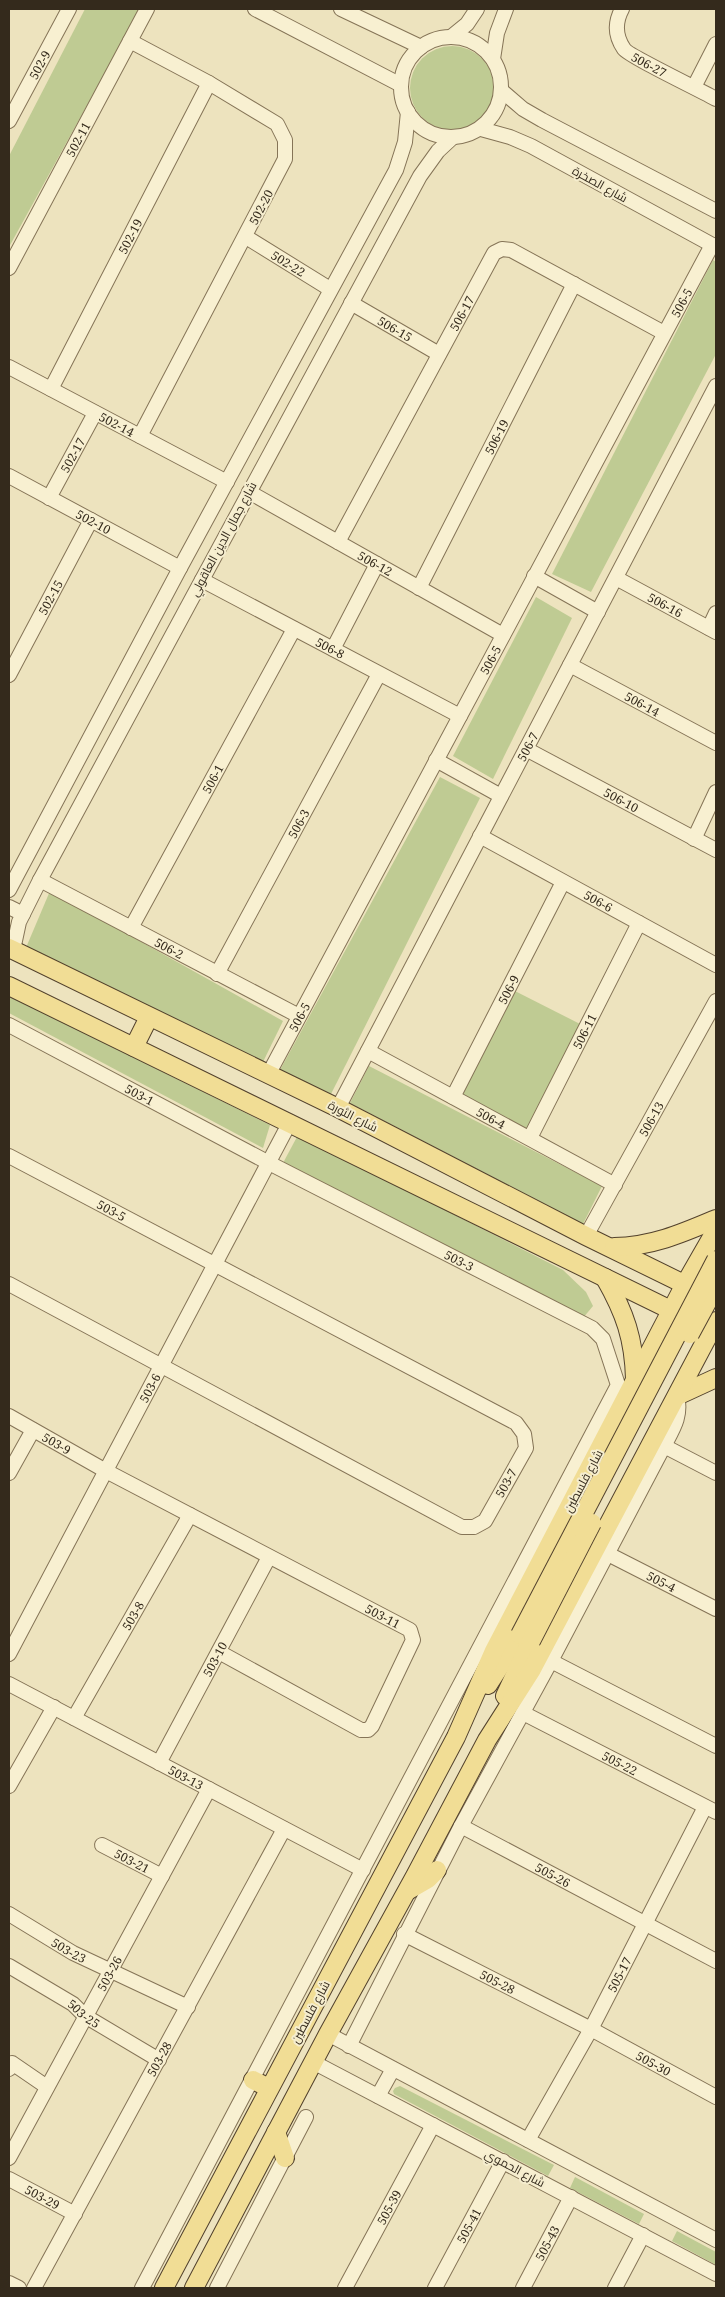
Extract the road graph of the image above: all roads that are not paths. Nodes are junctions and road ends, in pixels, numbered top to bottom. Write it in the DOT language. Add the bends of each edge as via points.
graph roads {
  1 [pos="147,9"];
  2 [pos="255,9"];
  3 [pos="341,9"];
  4 [pos="477,9"];
  5 [pos="506,9"];
  6 [pos="622,9"];
  7 [pos="63,11"];
  8 [pos="451,37"];
  9 [pos="130,41"];
  10 [pos="716,44"];
  11 [pos="421,47"];
  12 [pos="493,59"];
  13 [pos="209,83"];
  14 [pos="401,85"];
  15 [pos="694,87"];
  16 [pos="502,91"];
  17 [pos="716,99"];
  18 [pos="408,112"];
  19 [pos="9,121"];
  20 [pos="481,129"];
  21 [pos="452,138"];
  22 [pos="716,211"];
  23 [pos="246,237"];
  24 [pos="714,246"];
  25 [pos="9,268"];
  26 [pos="574,284"];
  27 [pos="330,290"];
  28 [pos="351,304"];
  29 [pos="664,333"];
  30 [pos="438,354"];
  31 [pos="9,367"];
  32 [pos="716,386"];
  33 [pos="51,389"];
  34 [pos="95,413"];
  35 [pos="140,436"];
  36 [pos="9,476"];
  37 [pos="227,482"];
  38 [pos="249,492"];
  39 [pos="49,498"];
  40 [pos="91,520"];
  41 [pos="338,542"];
  42 [pos="377,564"];
  43 [pos="180,568"];
  44 [pos="534,576"];
  45 [pos="616,578"];
  46 [pos="202,580"];
  47 [pos="419,588"];
  48 [pos="598,612"];
  49 [pos="716,613"];
  50 [pos="294,629"];
  51 [pos="712,630"];
  52 [pos="503,636"];
  53 [pos="333,649"];
  54 [pos="570,665"];
  55 [pos="380,674"];
  56 [pos="9,675"];
  57 [pos="460,716"];
  58 [pos="716,742"];
  59 [pos="526,750"];
  60 [pos="436,760"];
  61 [pos="716,792"];
  62 [pos="501,796"];
  63 [pos="480,836"];
  64 [pos="694,839"];
  65 [pos="716,850"];
  66 [pos="15,864"];
  67 [pos="40,880"];
  68 [pos="563,882"];
  69 [pos="9,890"];
  70 [pos="9,907"];
  71 [pos="23,914"];
  72 [pos="639,923"];
  73 [pos="131,928"];
  74 [pos="11,949"];
  75 [pos="716,965"];
  76 [pos="217,974"];
  77 [pos="9,986"];
  78 [pos="716,1001"];
  79 [pos="149,1016"];
  80 [pos="299,1016"];
  81 [pos="9,1025"];
  82 [pos="134,1047"];
  83 [pos="368,1051"];
  84 [pos="268,1074"];
  85 [pos="453,1097"];
  86 [pos="338,1108"];
  87 [pos="290,1122"];
  88 [pos="530,1138"];
  89 [pos="9,1156"];
  90 [pos="268,1163"];
  91 [pos="615,1184"];
  92 [pos="715,1220"];
  93 [pos="586,1236"];
  94 [pos="611,1247"];
  95 [pos="716,1260"];
  96 [pos="214,1266"];
  97 [pos="605,1278"];
  98 [pos="9,1284"];
  99 [pos="716,1286"];
  100 [pos="690,1287"];
  101 [pos="676,1313"];
  102 [pos="712,1328"];
  103 [pos="161,1366"];
  104 [pos="716,1378"];
  105 [pos="626,1383"];
  106 [pos="676,1396"];
  107 [pos="9,1416"];
  108 [pos="33,1430"];
  109 [pos="664,1446"];
  110 [pos="106,1471"];
  111 [pos="9,1473"];
  112 [pos="716,1473"];
  113 [pos="190,1515"];
  114 [pos="608,1554"];
  115 [pos="269,1557"];
  116 [pos="716,1609"];
  117 [pos="526,1638"];
  118 [pos="219,1652"];
  119 [pos="9,1654"];
  120 [pos="552,1661"];
  121 [pos="9,1684"];
  122 [pos="54,1707"];
  123 [pos="523,1713"];
  124 [pos="74,1718"];
  125 [pos="456,1736"];
  126 [pos="487,1740"];
  127 [pos="716,1746"];
  128 [pos="159,1763"];
  129 [pos="9,1786"];
  130 [pos="209,1789"];
  131 [pos="711,1809"];
  132 [pos="460,1826"];
  133 [pos="284,1829"];
  134 [pos="102,1845"];
  135 [pos="363,1870"];
  136 [pos="437,1870"];
  137 [pos="162,1876"];
  138 [pos="406,1892"];
  139 [pos="9,1914"];
  140 [pos="646,1924"];
  141 [pos="404,1934"];
  142 [pos="716,1961"];
  143 [pos="9,1966"];
  144 [pos="110,1970"];
  145 [pos="188,2007"];
  146 [pos="85,2016"];
  147 [pos="592,2029"];
  148 [pos="328,2034"];
  149 [pos="349,2046"];
  150 [pos="158,2060"];
  151 [pos="313,2062"];
  152 [pos="10,2066"];
  153 [pos="393,2069"];
  154 [pos="253,2080"];
  155 [pos="47,2087"];
  156 [pos="270,2088"];
  157 [pos="378,2096"];
  158 [pos="716,2097"];
  159 [pos="306,2118"];
  160 [pos="433,2125"];
  161 [pos="276,2132"];
  162 [pos="528,2140"];
  163 [pos="9,2158"];
  164 [pos="285,2158"];
  165 [pos="502,2161"];
  166 [pos="9,2179"];
  167 [pos="571,2197"];
  168 [pos="75,2214"];
  169 [pos="643,2235"];
  170 [pos="716,2240"];
  171 [pos="716,2274"];
  172 [pos="9,2283"];
  173 [pos="19,2288"];
  174 [pos="34,2288"];
  175 [pos="142,2288"];
  176 [pos="164,2288"];
  177 [pos="194,2288"];
  178 [pos="217,2288"];
  179 [pos="345,2288"];
  180 [pos="435,2288"];
  181 [pos="523,2288"];
  182 [pos="615,2288"];
  1 -- 9 [label="street, 502-11"];
  2 -- 14 [label="street"];
  3 -- 11 [label="street"];
  4 -- 8 [label="street"];
  5 -- 12 [label="street" via="497,33"];
  6 -- 15 [label="street, 506-27" via="616,19 617,34 624,50"];
  7 -- 19 [label="street, 502-9"];
  8 -- 11 [label="street"];
  8 -- 12 [label="street" via="475,43"];
  9 -- 13 [label="street, 502-20"];
  9 -- 25 [label="street, 502-11"];
  10 -- 15 [label="street"];
  11 -- 14 [label="street" via="404,70"];
  12 -- 16 [label="street" via="500,74"];
  13 -- 23 [label="street, 502-20" via="277,124 285,140 285,159"];
  13 -- 33 [label="street, 502-19"];
  14 -- 18 [label="street" via="402,99"];
  15 -- 17 [label="street, 506-27"];
  16 -- 20 [label="street" via="498,106"];
  16 -- 22 [label="street" via="542,120"];
  18 -- 21 [label="street" via="426,131"];
  18 -- 27 [label="street, شارع جمال الدين العاقولي" via="405,142 396,170"];
  20 -- 21 [label="street" via="467,136"];
  20 -- 24 [label="street, شارع الصخرة" via="530,146"];
  21 -- 28 [label="street, شارع جمال الدين العاقولي" via="420,176"];
  23 -- 27 [label="street, 502-22"];
  23 -- 35 [label="street, 502-20"];
  24 -- 29 [label="street, 506-5"];
  26 -- 29 [label="street, 506-17"];
  26 -- 30 [label="street, 506-17" via="511,250 502,249 494,253"];
  26 -- 47 [label="street, 506-19"];
  27 -- 37 [label="street, شارع جمال الدين العاقولي"];
  28 -- 30 [label="street, 506-15"];
  28 -- 38 [label="street, شارع جمال الدين العاقولي"];
  29 -- 44 [label="street, 506-5"];
  30 -- 41 [label="street, 506-17"];
  31 -- 33 [label="street, 502-14"];
  32 -- 45 [label="street, 506-7"];
  33 -- 34 [label="street, 502-14"];
  34 -- 35 [label="street, 502-14"];
  34 -- 39 [label="street, 502-17"];
  35 -- 37 [label="street, 502-14"];
  36 -- 39 [label="street, 502-10"];
  37 -- 43 [label="street, شارع جمال الدين العاقولي"];
  38 -- 41 [label="street, 506-12"];
  38 -- 46 [label="street, شارع جمال الدين العاقولي"];
  39 -- 40 [label="street, 502-10"];
  40 -- 43 [label="street, 502-10"];
  40 -- 56 [label="street, 502-15"];
  41 -- 42 [label="street, 506-12"];
  42 -- 47 [label="street, 506-12"];
  42 -- 53 [label="street"];
  43 -- 66 [label="street, شارع جمال الدين العاقولي"];
  44 -- 48 [label="street"];
  44 -- 52 [label="street, 506-5"];
  45 -- 48 [label="street, 506-7"];
  45 -- 51 [label="street, 506-16"];
  46 -- 50 [label="street, 506-8"];
  46 -- 67 [label="street, شارع جمال الدين العاقولي"];
  47 -- 52 [label="street, 506-12"];
  48 -- 54 [label="street, 506-7"];
  49 -- 51 [label="street"];
  50 -- 53 [label="street, 506-8"];
  50 -- 73 [label="street, 506-1"];
  52 -- 57 [label="street, 506-5"];
  53 -- 55 [label="street, 506-8"];
  54 -- 58 [label="street, 506-14"];
  54 -- 59 [label="street, 506-7"];
  55 -- 57 [label="street, 506-8"];
  55 -- 76 [label="street, 506-3"];
  57 -- 60 [label="street, 506-5"];
  59 -- 62 [label="street, 506-7"];
  59 -- 64 [label="street, 506-10"];
  60 -- 62 [label="street"];
  60 -- 80 [label="street, 506-5"];
  61 -- 64 [label="street"];
  62 -- 63 [label="street, 506-7"];
  63 -- 68 [label="street, 506-6"];
  63 -- 83 [label="street, 506-7"];
  64 -- 65 [label="street, 506-10"];
  66 -- 69 [label="street, شارع جمال الدين العاقولي"];
  67 -- 71 [label="street, شارع جمال الدين العاقولي"];
  67 -- 73 [label="street, 506-2"];
  68 -- 72 [label="street, 506-6"];
  68 -- 85 [label="street, 506-9"];
  70 -- 71 [label="street"];
  71 -- 74 [label="street, شارع جمال الدين العاقولي"];
  72 -- 75 [label="street, 506-6"];
  72 -- 88 [label="street, 506-11"];
  73 -- 76 [label="street, 506-2"];
  74 -- 79 [label="main road, شارع الثورة"];
  76 -- 80 [label="street, 506-2"];
  77 -- 82 [label="main road"];
  78 -- 91 [label="street, 506-13"];
  79 -- 82 [label="main road"];
  79 -- 84 [label="main road, شارع الثورة"];
  80 -- 84 [label="street, 506-5"];
  81 -- 90 [label="street, 503-1"];
  82 -- 87 [label="main road"];
  83 -- 85 [label="street, 506-4"];
  83 -- 86 [label="street, 506-7"];
  84 -- 86 [label="main road, شارع الثورة"];
  85 -- 88 [label="street, 506-4"];
  86 -- 93 [label="main road, شارع الثورة"];
  87 -- 90 [label="street, 503-6"];
  87 -- 97 [label="main road"];
  88 -- 91 [label="street, 506-4"];
  89 -- 96 [label="street, 503-5"];
  90 -- 96 [label="street, 503-6"];
  90 -- 105 [label="street, 503-3" via="592,1328 603,1339"];
  91 -- 93 [label="street, 506-13"];
  92 -- 94 [label="main road" via="644,1245"];
  92 -- 100 [label="main road, شارع فلسطين"];
  93 -- 94 [label="main road, شارع الثورة"];
  94 -- 100 [label="main road, شارع الثورة"];
  95 -- 117 [label="main road, شارع فلسطين, bridge"];
  96 -- 103 [label="street, 503-6"];
  96 -- 103 [label="street, 503-7" via="516,1423 524,1434 526,1448 485,1521 474,1527 462,1527"];
  97 -- 101 [label="main road"];
  97 -- 105 [label="main road" via="629,1327 634,1355"];
  98 -- 103 [label="street"];
  99 -- 117 [label="main road, شارع فلسطين, bridge"];
  100 -- 101 [label="main road, شارع فلسطين"];
  101 -- 105 [label="main road, شارع فلسطين"];
  102 -- 106 [label="main road, شارع فلسطين"];
  103 -- 110 [label="street, 503-6"];
  104 -- 106 [label="main road"];
  105 -- 125 [label="main road, شارع فلسطين" via="494,1651"];
  105 -- 135 [label="street"];
  106 -- 109 [label="street" via="678,1419"];
  106 -- 126 [label="main road, شارع فلسطين" via="531,1671"];
  107 -- 108 [label="street, 503-9"];
  108 -- 110 [label="street, 503-9"];
  108 -- 111 [label="street"];
  109 -- 112 [label="street"];
  109 -- 114 [label="street"];
  110 -- 113 [label="street, 503-11"];
  110 -- 119 [label="street, 503-6"];
  113 -- 115 [label="street, 503-11"];
  113 -- 124 [label="street, 503-8"];
  114 -- 116 [label="street, 505-4"];
  114 -- 120 [label="street"];
  115 -- 118 [label="street, 503-10"];
  115 -- 118 [label="street, 503-11" via="410,1630 412,1640 372,1726 361,1730"];
  117 -- 125 [label="main road, شارع فلسطين"];
  117 -- 126 [label="main road, شارع فلسطين"];
  118 -- 128 [label="street, 503-10"];
  120 -- 123 [label="street"];
  120 -- 127 [label="street"];
  121 -- 122 [label="street, 503-13"];
  122 -- 124 [label="street, 503-13"];
  122 -- 129 [label="street"];
  123 -- 131 [label="street, 505-22"];
  123 -- 132 [label="street"];
  124 -- 128 [label="street, 503-13"];
  125 -- 156 [label="main road, شارع فلسطين"];
  126 -- 138 [label="main road, شارع فلسطين"];
  128 -- 130 [label="street, 503-13"];
  130 -- 133 [label="street, 503-13"];
  130 -- 137 [label="street, 503-26"];
  131 -- 140 [label="street, 505-17"];
  132 -- 136 [label="street"];
  132 -- 140 [label="street, 505-26"];
  133 -- 135 [label="street, 503-13"];
  133 -- 145 [label="street, 503-28"];
  134 -- 137 [label="street, 503-21"];
  135 -- 154 [label="street"];
  136 -- 138 [label="main road"];
  136 -- 141 [label="street"];
  137 -- 144 [label="street, 503-26"];
  138 -- 148 [label="main road, شارع فلسطين"];
  139 -- 144 [label="street, 503-23" via="54,1943"];
  140 -- 142 [label="street"];
  140 -- 147 [label="street, 505-17"];
  141 -- 147 [label="street, 505-28"];
  141 -- 149 [label="street"];
  143 -- 146 [label="street, 503-25" via="73,2004"];
  144 -- 145 [label="street, 503-23"];
  144 -- 146 [label="street, 503-26"];
  145 -- 150 [label="street, 503-28"];
  146 -- 150 [label="street, 503-25"];
  146 -- 155 [label="street, 503-26"];
  147 -- 158 [label="street, 505-30"];
  147 -- 162 [label="street, 505-17"];
  148 -- 149 [label="street"];
  148 -- 151 [label="main road, شارع فلسطين"];
  149 -- 153 [label="street"];
  150 -- 168 [label="street, 503-28"];
  151 -- 157 [label="street, شارع الحموي"];
  151 -- 161 [label="main road, شارع فلسطين"];
  152 -- 155 [label="street"];
  153 -- 157 [label="street"];
  153 -- 162 [label="street"];
  154 -- 156 [label="main road"];
  154 -- 175 [label="street"];
  155 -- 163 [label="street, 503-26"];
  156 -- 176 [label="main road, شارع فلسطين"];
  157 -- 160 [label="street, شارع الحموي"];
  159 -- 164 [label="street"];
  160 -- 165 [label="street, شارع الحموي"];
  160 -- 179 [label="street, 505-39"];
  161 -- 164 [label="main road"];
  161 -- 177 [label="main road, شارع فلسطين"];
  162 -- 170 [label="street"];
  164 -- 178 [label="street"];
  165 -- 167 [label="street, شارع الحموي"];
  165 -- 180 [label="street, 505-41"];
  166 -- 168 [label="street, 503-29"];
  167 -- 169 [label="street, شارع الحموي"];
  167 -- 181 [label="street, 505-43"];
  168 -- 174 [label="street, 503-28"];
  169 -- 171 [label="street, شارع الحموي"];
  169 -- 182 [label="street"];
  172 -- 173 [label="street"];
}
